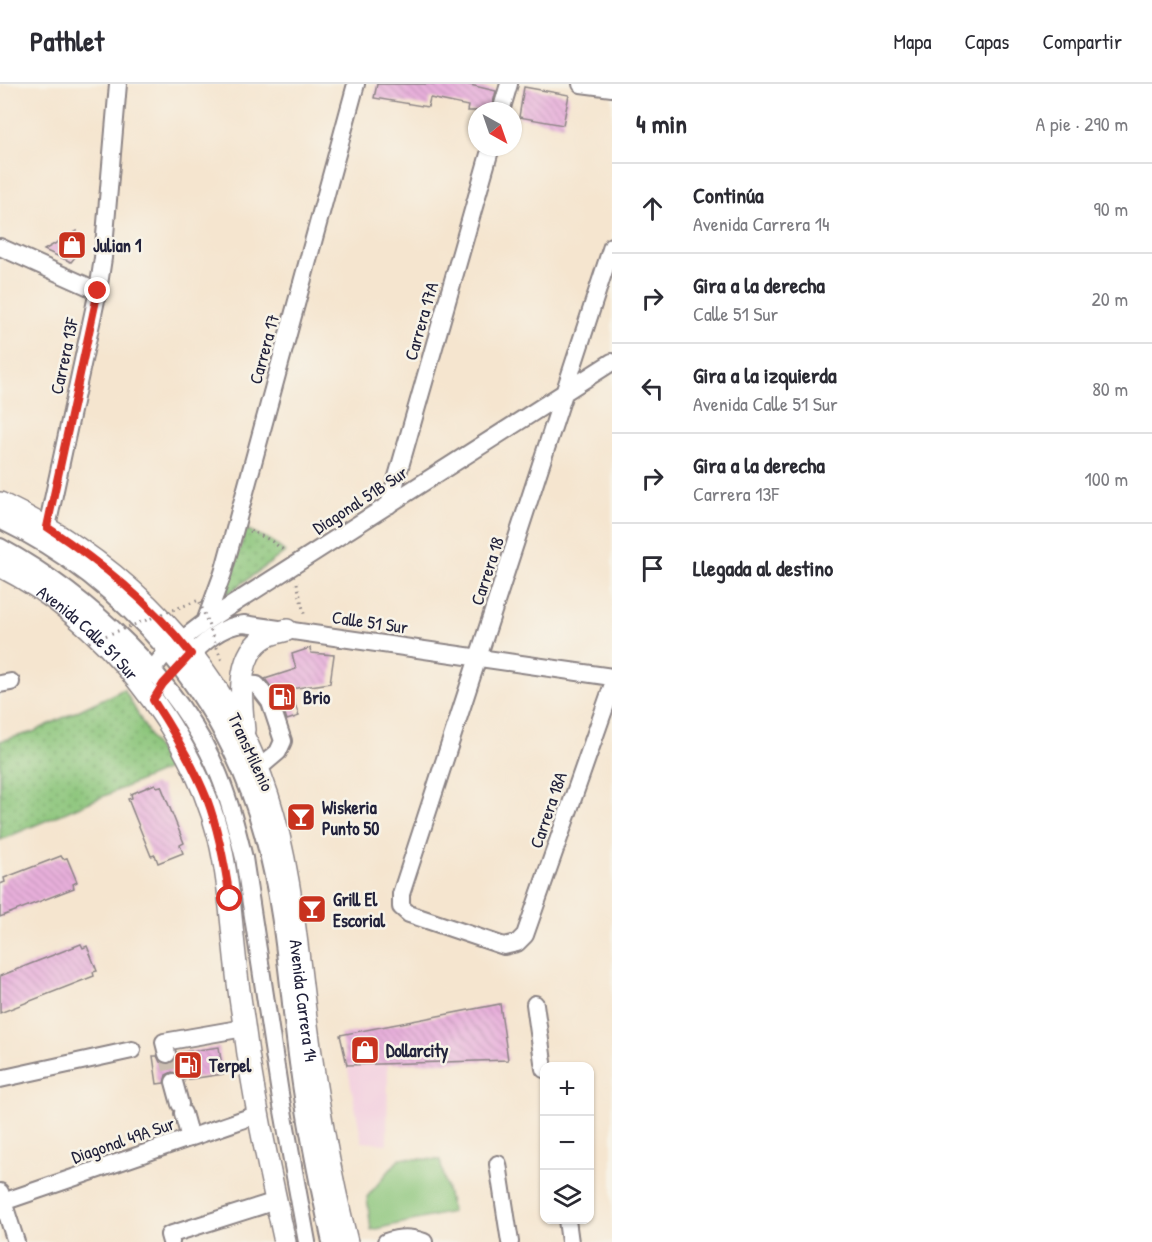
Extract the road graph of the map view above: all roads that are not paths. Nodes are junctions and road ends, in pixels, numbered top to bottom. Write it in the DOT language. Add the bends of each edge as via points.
graph roads {
  1 [pos="118,84"];
  2 [pos="356,84"];
  3 [pos="509,84"];
  4 [pos="581,84"];
  5 [pos="612,88"];
  6 [pos="504,102"];
  7 [pos="488,156"];
  8 [pos="612,246"];
  9 [pos="0,247"];
  10 [pos="98,291"];
  11 [pos="612,362"];
  12 [pos="565,392"];
  13 [pos="0,502"];
  14 [pos="389,505"];
  15 [pos="0,520"];
  16 [pos="47,527"];
  17 [pos="0,547"];
  18 [pos="0,566"];
  19 [pos="206,622"];
  20 [pos="287,630"];
  21 [pos="180,653"];
  22 [pos="479,658"];
  23 [pos="612,677"];
  24 [pos="242,684"];
  25 [pos="152,685"];
  26 [pos="612,687"];
  27 [pos="244,736"];
  28 [pos="258,769"];
  29 [pos="517,944"];
  30 [pos="535,1004"];
  31 [pos="244,1028"];
  32 [pos="132,1050"];
  33 [pos="167,1054"];
  34 [pos="543,1062"];
  35 [pos="0,1079"];
  36 [pos="174,1082"];
  37 [pos="259,1114"];
  38 [pos="190,1138"];
  39 [pos="498,1164"];
  40 [pos="1,1198"];
  41 [pos="276,1201"];
  42 [pos="568,1224"];
  43 [pos="170,1239"];
  44 [pos="340,1240"];
  45 [pos="16,1242"];
  46 [pos="285,1242"];
  47 [pos="290,1242"];
  48 [pos="307,1242"];
  49 [pos="386,1242"];
  50 [pos="424,1242"];
  51 [pos="510,1242"];
  52 [pos="570,1242"];
  1 -- 10 [label="street, Carrera 13F"];
  2 -- 19 [label="street, Carrera 17"];
  3 -- 6 [label="street"];
  4 -- 5 [label="street"];
  7 -- 14 [label="street, Carrera 17A"];
  8 -- 12 [label="street, Carrera 18"];
  9 -- 10 [label="street"];
  10 -- 16 [label="street, Carrera 13F"];
  11 -- 12 [label="street, Diagonal 51B Sur"];
  12 -- 14 [label="street, Diagonal 51B Sur"];
  12 -- 22 [label="street, Carrera 18"];
  13 -- 16 [label="main road"];
  14 -- 19 [label="street, Diagonal 51B Sur"];
  15 -- 21 [label="street, TransMilenio" via="46,544 99,583"];
  16 -- 21 [label="main road" via="117,577 149,606"];
  17 -- 25 [label="street" via="106,621"];
  18 -- 25 [label="main road, Avenida Calle 51 Sur" via="84,624"];
  19 -- 21 [label="street, Diagonal 51B Sur"];
  20 -- 21 [label="street, Calle 51 Sur" via="234,625"];
  20 -- 22 [label="street, Calle 51 Sur"];
  20 -- 24 [label="main road" via="257,643 245,665"];
  21 -- 25 [label="street, Diagonal 51B Sur"];
  21 -- 27 [label="main road, Avenida Carrera 14" via="218,690"];
  21 -- 44 [label="street, TransMilenio" via="245,781 263,832 281,924 310,1138"];
  22 -- 23 [label="street, Calle 51 Sur"];
  22 -- 29 [label="street, Carrera 18" via="400,894 401,907 409,914 504,946"];
  24 -- 27 [label="main road"];
  24 -- 28 [label="street" via="257,685 265,693 283,741 278,752"];
  25 -- 31 [label="main road" via="214,820 227,882"];
  25 -- 48 [label="street" via="204,746 218,773 237,829"];
  26 -- 29 [label="street, Carrera 18A" via="525,935"];
  27 -- 28 [label="main road, Avenida Carrera 14"];
  28 -- 44 [label="main road, Avenida Carrera 14" via="286,876"];
  30 -- 34 [label="street"];
  31 -- 33 [label="street" via="164,1042"];
  31 -- 37 [label="main road"];
  32 -- 35 [label="street"];
  36 -- 38 [label="street"];
  37 -- 38 [label="street, Diagonal 49A Sur"];
  37 -- 41 [label="main road"];
  38 -- 40 [label="street, Diagonal 49A Sur"];
  39 -- 51 [label="street"];
  40 -- 45 [label="street"];
  41 -- 43 [label="street"];
  41 -- 46 [label="main road"];
  41 -- 47 [label="main road"];
  42 -- 52 [label="street"];
  49 -- 50 [label="street" via="411,1237"];
}
